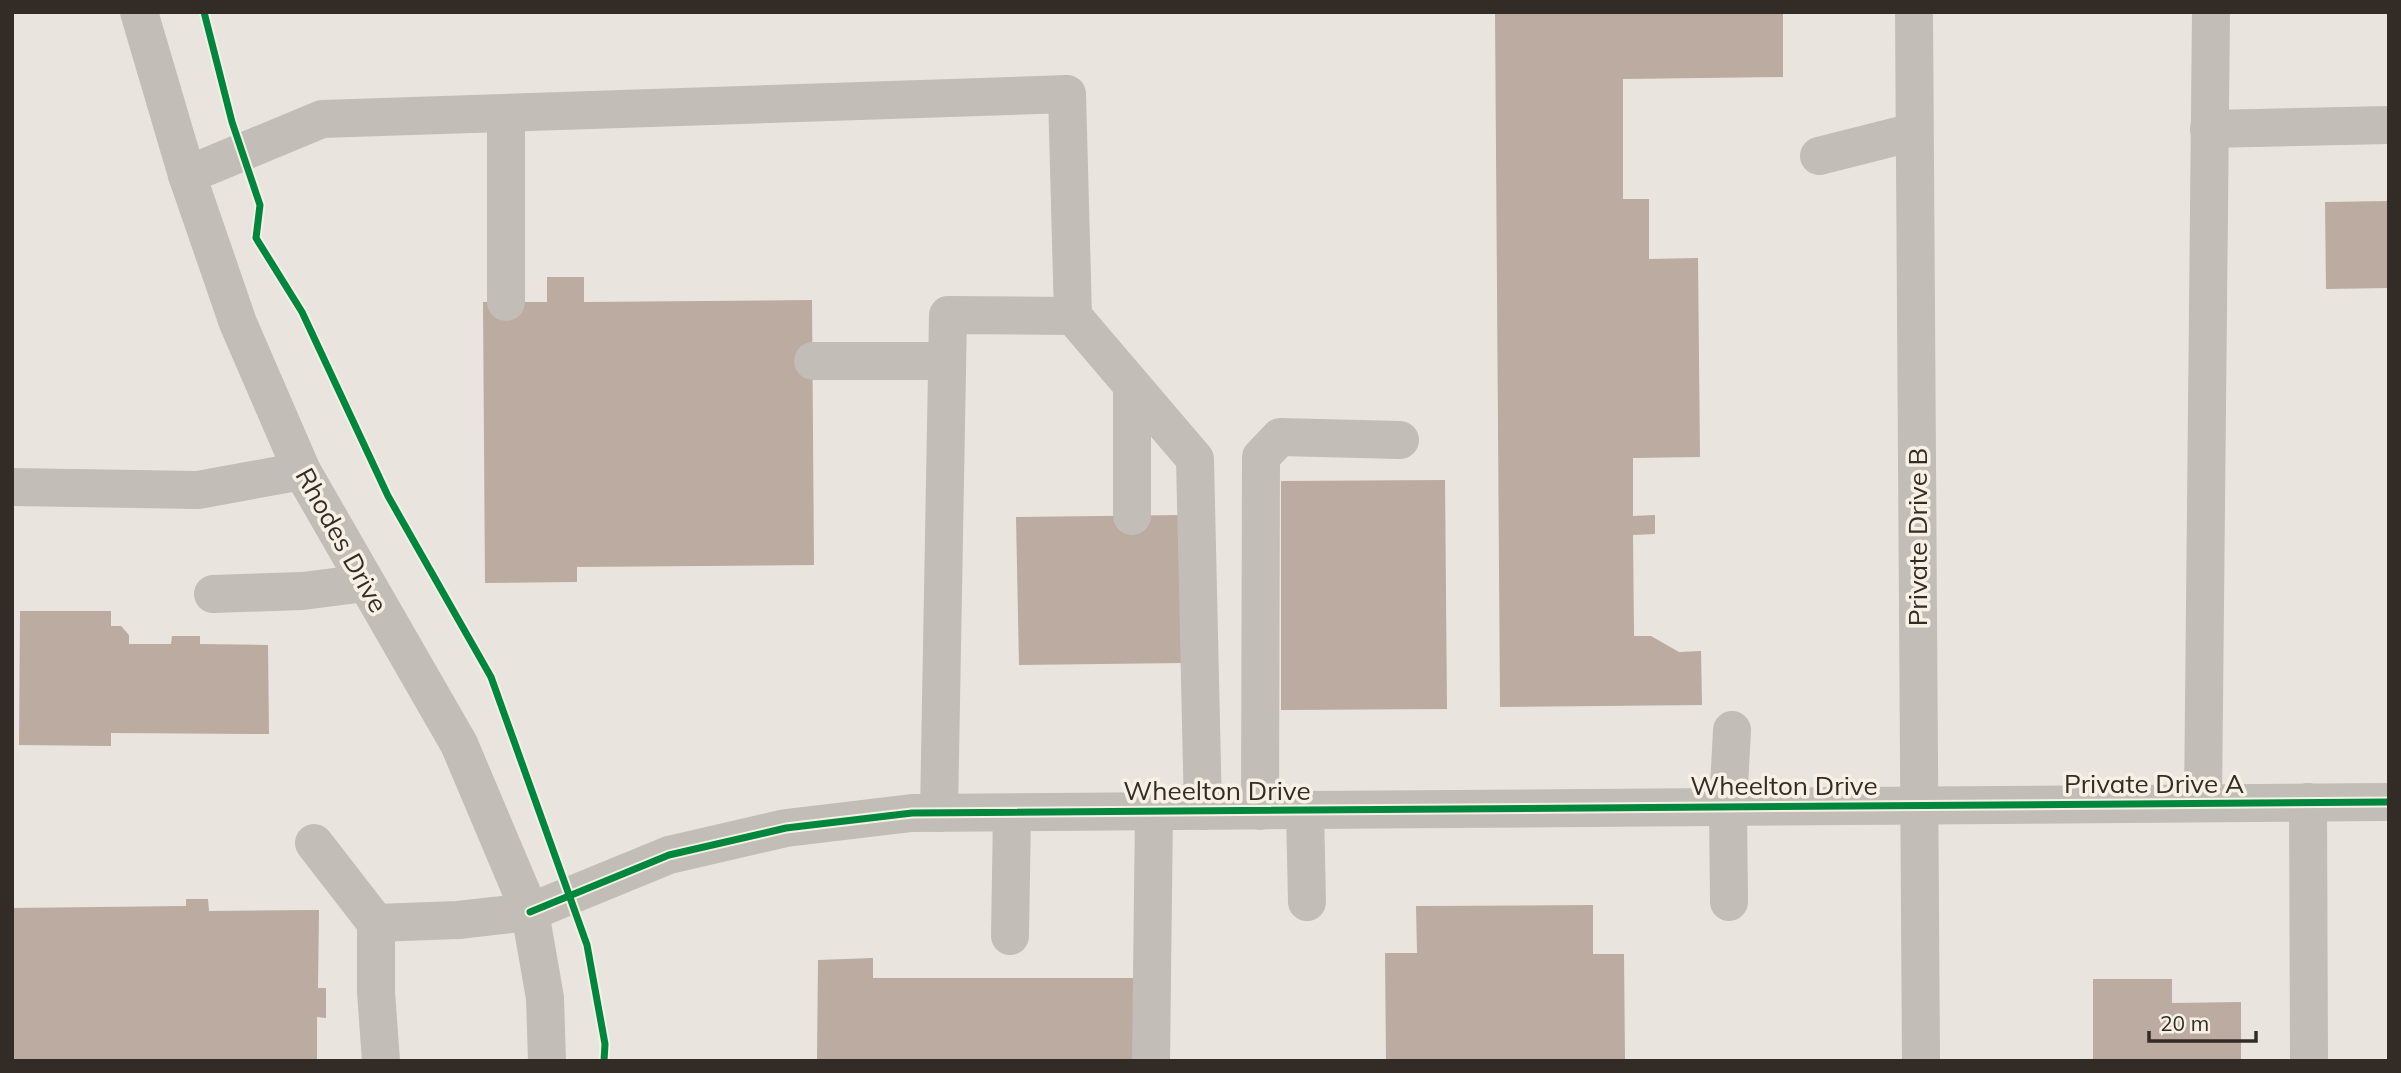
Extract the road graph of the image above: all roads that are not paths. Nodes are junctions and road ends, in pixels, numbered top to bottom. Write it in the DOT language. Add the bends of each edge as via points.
graph roads {
  1 [pos="139,12"];
  2 [pos="1914,12"];
  3 [pos="2211,12"];
  4 [pos="506,113"];
  5 [pos="2389,125"];
  6 [pos="2209,129"];
  7 [pos="1914,132"];
  8 [pos="1819,156"];
  9 [pos="187,175"];
  10 [pos="506,302"];
  11 [pos="1073,316"];
  12 [pos="813,361"];
  13 [pos="947,361"];
  14 [pos="1132,386"];
  15 [pos="1400,440"];
  16 [pos="302,471"];
  17 [pos="12,487"];
  18 [pos="1132,516"];
  19 [pos="365,583"];
  20 [pos="213,594"];
  21 [pos="1732,730"];
  22 [pos="2308,802"];
  23 [pos="2389,802"];
  24 [pos="2203,803"];
  25 [pos="1728,806"];
  26 [pos="1919,806"];
  27 [pos="1305,810"];
  28 [pos="1154,811"];
  29 [pos="1203,811"];
  30 [pos="1260,811"];
  31 [pos="939,813"];
  32 [pos="1012,813"];
  33 [pos="314,844"];
  34 [pos="1307,902"];
  35 [pos="1728,902"];
  36 [pos="530,912"];
  37 [pos="376,923"];
  38 [pos="1010,936"];
  39 [pos="381,1061"];
  40 [pos="547,1061"];
  41 [pos="1152,1061"];
  42 [pos="1921,1061"];
  43 [pos="2309,1061"];
  1 -- 9 [label="street, Rhodes Drive"];
  2 -- 7 [label="street, Private Drive B"];
  3 -- 6 [label="street"];
  4 -- 9 [label="street" via="322,119"];
  4 -- 10 [label="street"];
  4 -- 11 [label="street" via="1067,94"];
  5 -- 6 [label="street"];
  6 -- 24 [label="street"];
  7 -- 8 [label="street"];
  7 -- 26 [label="street, Private Drive B"];
  9 -- 16 [label="street, Rhodes Drive" via="238,323"];
  11 -- 13 [label="street" via="948,315"];
  11 -- 14 [label="street"];
  12 -- 13 [label="street"];
  13 -- 31 [label="street"];
  14 -- 18 [label="street"];
  14 -- 29 [label="street" via="1195,459"];
  15 -- 30 [label="street" via="1280,437 1261,457"];
  16 -- 17 [label="street" via="198,490"];
  16 -- 19 [label="street, Rhodes Drive"];
  19 -- 20 [label="street" via="303,591"];
  19 -- 36 [label="street, Rhodes Drive" via="459,744"];
  21 -- 25 [label="street"];
  22 -- 23 [label="street, Private Drive A"];
  22 -- 24 [label="street, Private Drive A"];
  22 -- 43 [label="street"];
  24 -- 26 [label="street, Private Drive A"];
  25 -- 26 [label="street, Wheelton Drive"];
  25 -- 27 [label="street, Wheelton Drive"];
  25 -- 35 [label="street"];
  26 -- 42 [label="street, Private Drive B"];
  27 -- 30 [label="street, Wheelton Drive"];
  27 -- 34 [label="street"];
  28 -- 29 [label="street, Wheelton Drive"];
  28 -- 32 [label="street, Wheelton Drive"];
  28 -- 41 [label="street"];
  29 -- 30 [label="street, Wheelton Drive"];
  31 -- 32 [label="street, Wheelton Drive"];
  31 -- 36 [label="street, Wheelton Drive" via="786,828 669,855"];
  32 -- 38 [label="street"];
  33 -- 37 [label="street"];
  36 -- 37 [label="street, Wheelton Drive"];
  36 -- 40 [label="street, Rhodes Drive" via="545,998"];
  37 -- 39 [label="street"];
}
